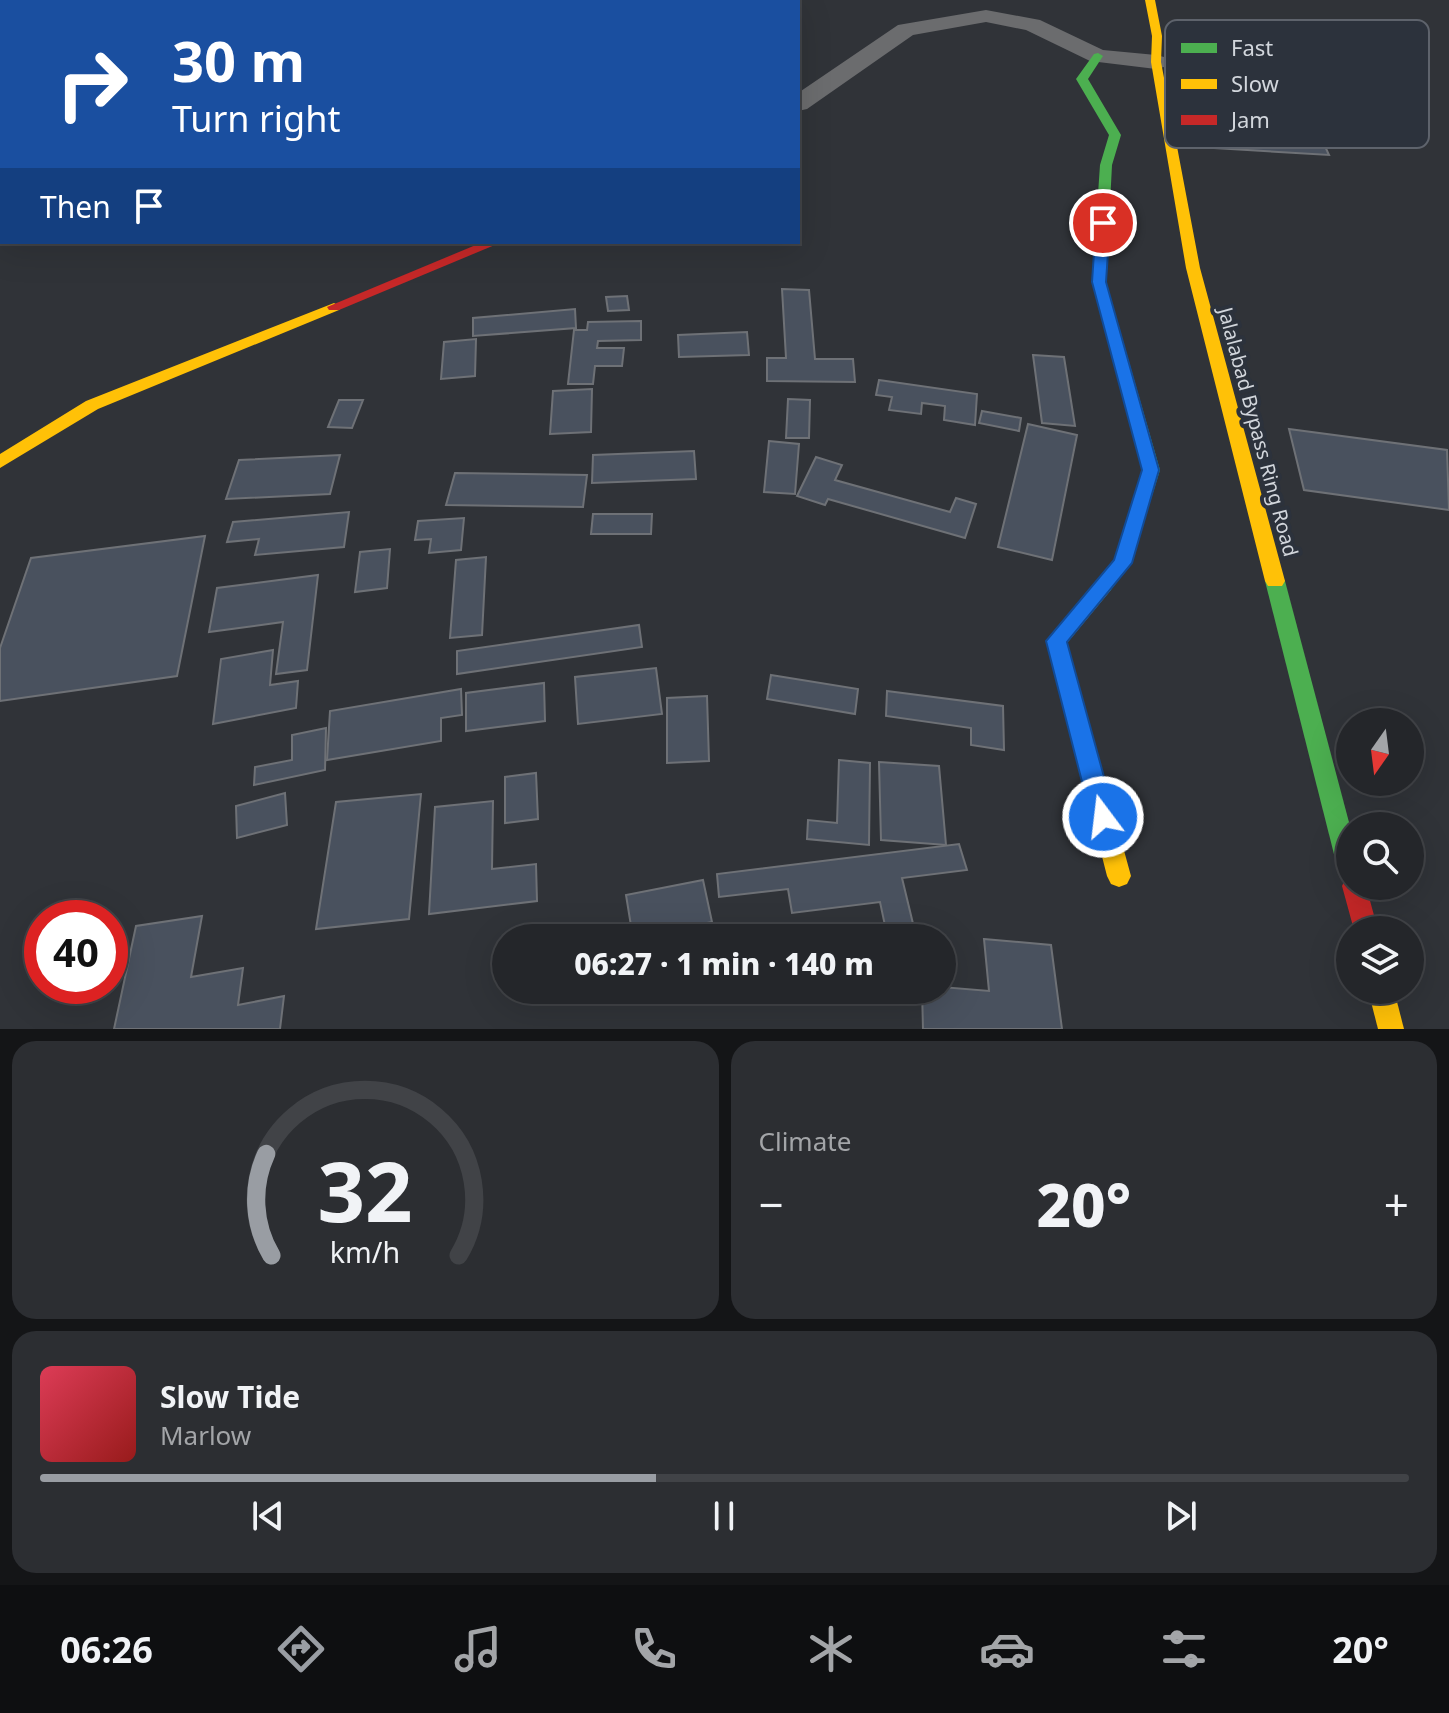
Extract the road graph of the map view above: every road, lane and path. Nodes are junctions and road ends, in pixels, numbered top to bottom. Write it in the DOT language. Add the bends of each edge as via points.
graph roads {
  1 [pos="1150,0"];
  2 [pos="1098,56"];
  3 [pos="1156,62"];
  4 [pos="800,103"];
  5 [pos="1165,112"];
  6 [pos="1171,148"];
  7 [pos="490,244"];
  8 [pos="0,462"];
  9 [pos="1336,816"];
  10 [pos="1119,876"];
  11 [pos="1385,1004"];
  12 [pos="1391,1029"];
  1 -- 3 [label="main road, Jalalabad Bypass Ring Road"];
  2 -- 3 [label="street"];
  2 -- 4 [label="street" via="1032,25 986,16 906,30"];
  2 -- 10 [label="main road" via="1082,79 1115,135 1106,165 1099,282 1151,470 1122,563 1057,641"];
  3 -- 5 [label="main road, Jalalabad Bypass Ring Road"];
  6 -- 9 [label="main road, Jalalabad Bypass Ring Road" via="1193,268"];
  7 -- 8 [label="main road" via="92,405"];
  11 -- 12 [label="main road"];
}
